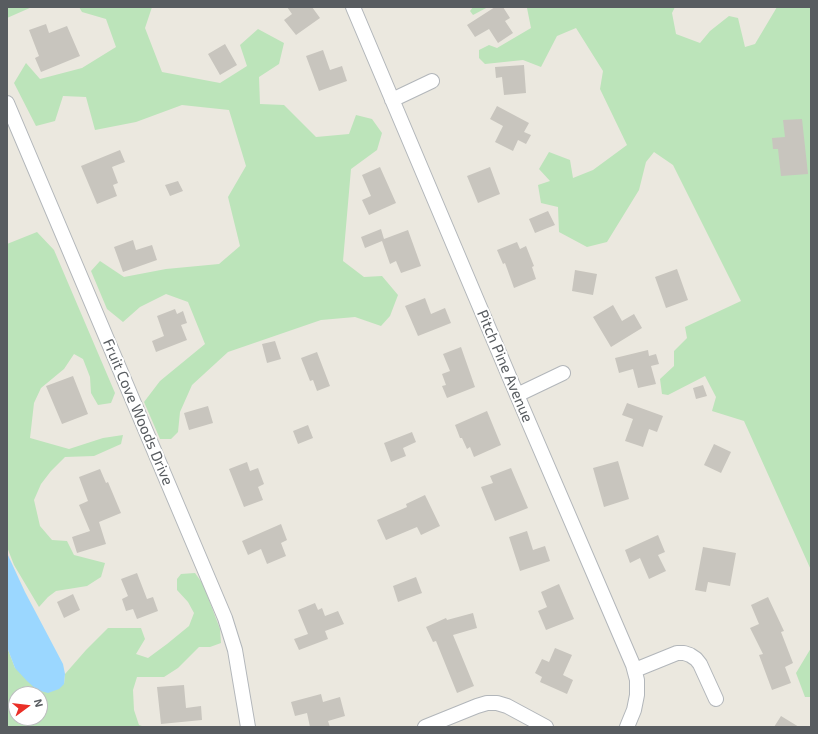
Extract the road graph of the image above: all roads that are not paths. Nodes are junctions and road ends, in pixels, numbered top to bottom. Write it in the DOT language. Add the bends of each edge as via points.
graph roads {
  1 [pos="354,7"];
  2 [pos="432,81"];
  3 [pos="392,100"];
  4 [pos="7,103"];
  5 [pos="563,373"];
  6 [pos="517,395"];
  7 [pos="635,670"];
  8 [pos="716,700"];
  9 [pos="248,727"];
  10 [pos="425,727"];
  11 [pos="546,727"];
  12 [pos="627,727"];
  1 -- 3 [label="street, Pitch Pine Avenue"];
  2 -- 3 [label="street"];
  3 -- 6 [label="street, Pitch Pine Avenue"];
  4 -- 9 [label="street, Fruit Cove Woods Drive" via="225,618 235,650"];
  5 -- 6 [label="street"];
  6 -- 7 [label="street, Pitch Pine Avenue"];
  7 -- 8 [label="street" via="677,653 690,655 700,664"];
  7 -- 12 [label="street, Pitch Pine Avenue" via="637,695"];
  10 -- 11 [label="street" via="487,703 507,706"];
}
